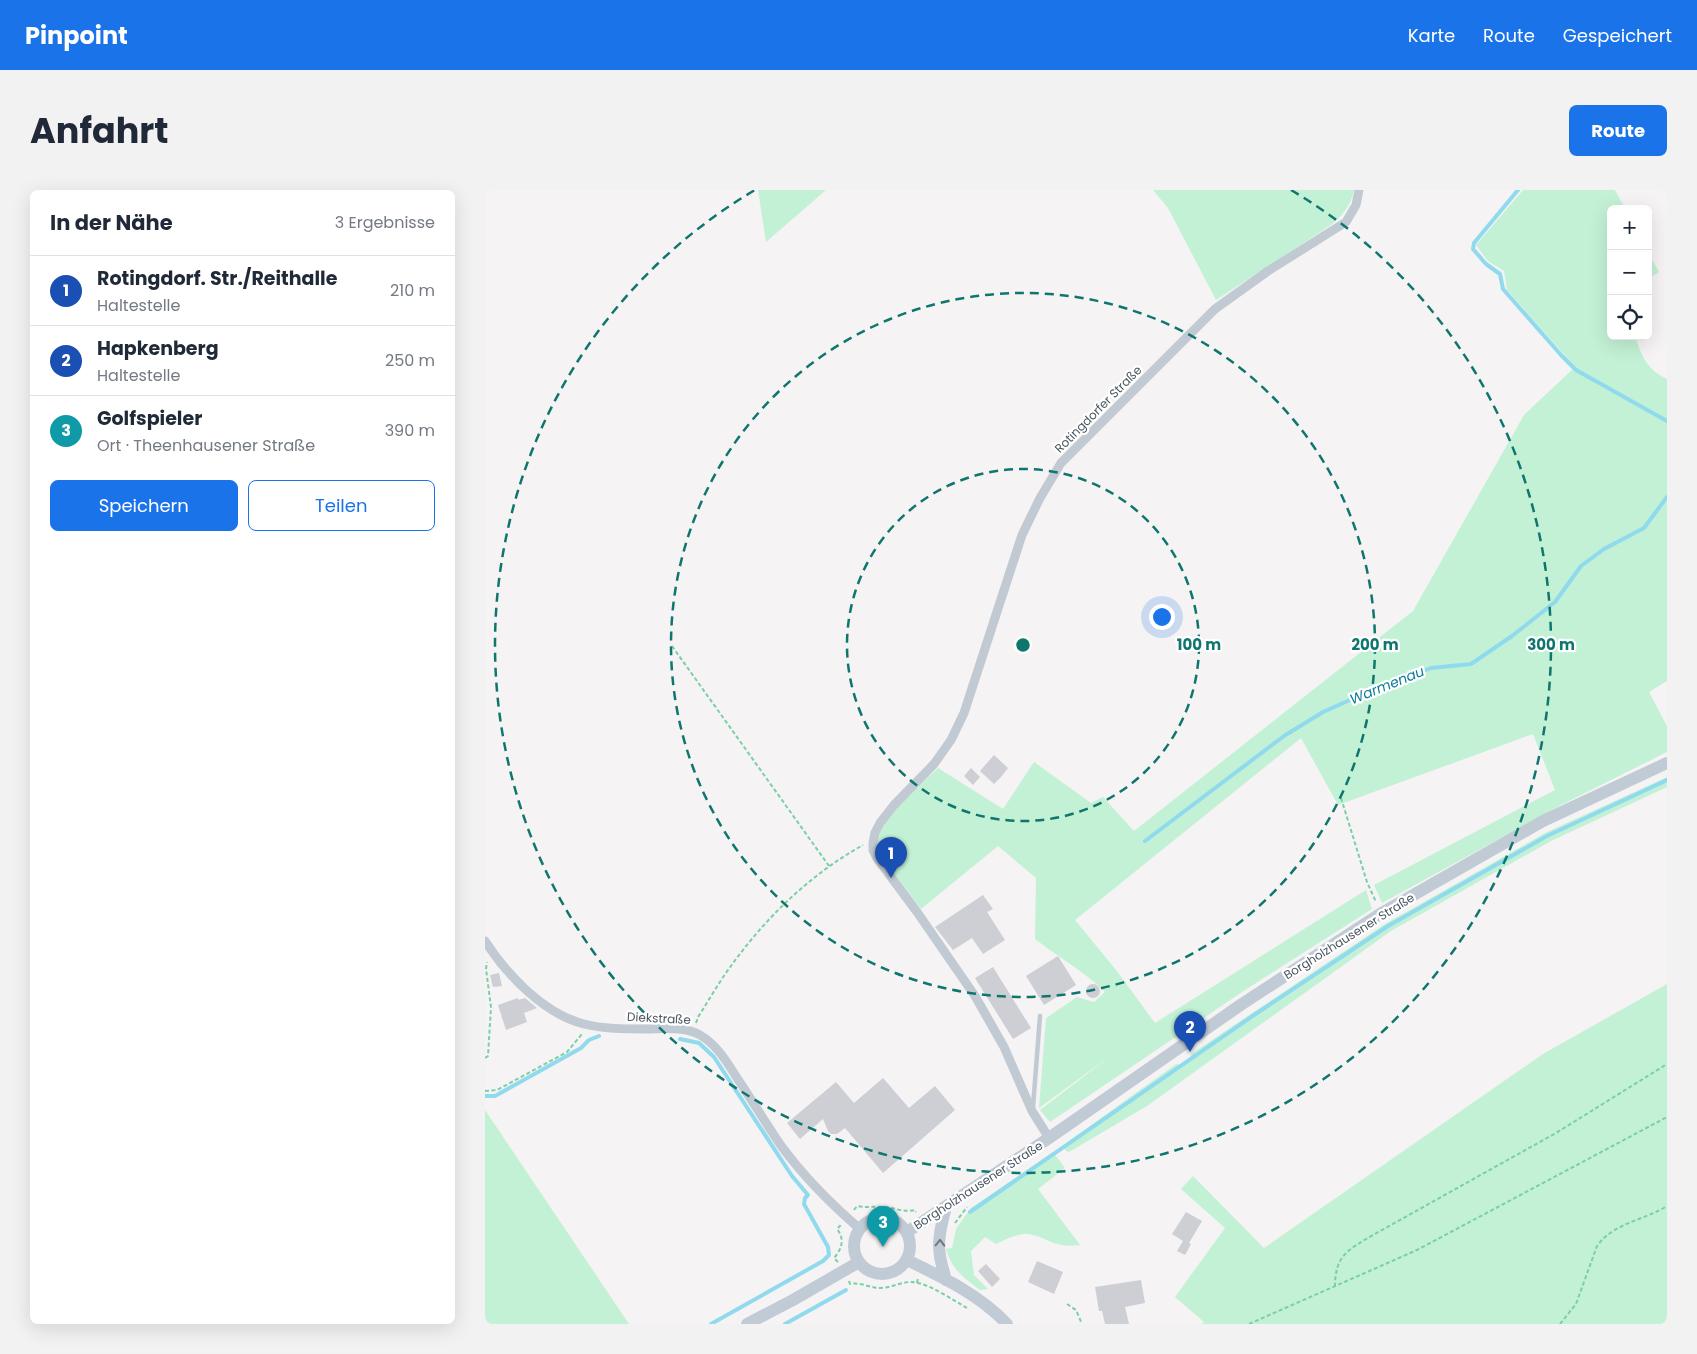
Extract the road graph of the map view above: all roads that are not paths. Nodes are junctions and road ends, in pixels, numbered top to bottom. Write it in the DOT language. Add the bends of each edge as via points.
graph roads {
  1 [pos="1359,190"];
  2 [pos="1667,763"];
  3 [pos="873,843"];
  4 [pos="487,944"];
  5 [pos="1040,1016"];
  6 [pos="1032,1110"];
  7 [pos="1049,1138"];
  8 [pos="947,1207"];
  9 [pos="860,1229"];
  10 [pos="907,1232"];
  11 [pos="907,1260"];
  12 [pos="859,1262"];
  13 [pos="947,1280"];
  14 [pos="747,1324"];
  15 [pos="1007,1324"];
  1 -- 3 [label="street, Rotingdorfer Straße" via="1356,205 1346,222 1215,309 1061,464 1022,535 964,713 951,740 934,764 893,805 880,823"];
  2 -- 7 [label="main road, Borgholzhausener Straße" via="1543,821 1380,914 1242,1004"];
  3 -- 6 [label="street, Borgholzhausener Straße" via="877,858 975,996 1004,1047"];
  4 -- 9 [label="street, Diekstraße" via="532,995 553,1011 585,1024 677,1029 702,1036 721,1052 807,1178"];
  5 -- 6 [label="lane"];
  6 -- 7 [label="street, Borgholzhausener Straße"];
  7 -- 8 [label="main road, Borgholzhausener Straße"];
  8 -- 10 [label="main road, Borgholzhausener Straße"];
  13 -- 8 [label="main road, one-way" via="939,1245"];
  9 -- 10 [label="main road" via="875,1219 884,1218 893,1220"];
  9 -- 12 [label="main road" via="854,1245"];
  10 -- 11 [label="main road" via="910,1250"];
  11 -- 12 [label="main road" via="897,1270 883,1275 869,1271"];
  11 -- 13 [label="main road"];
  12 -- 14 [label="main road"];
  13 -- 15 [label="main road" via="983,1303"];
}
